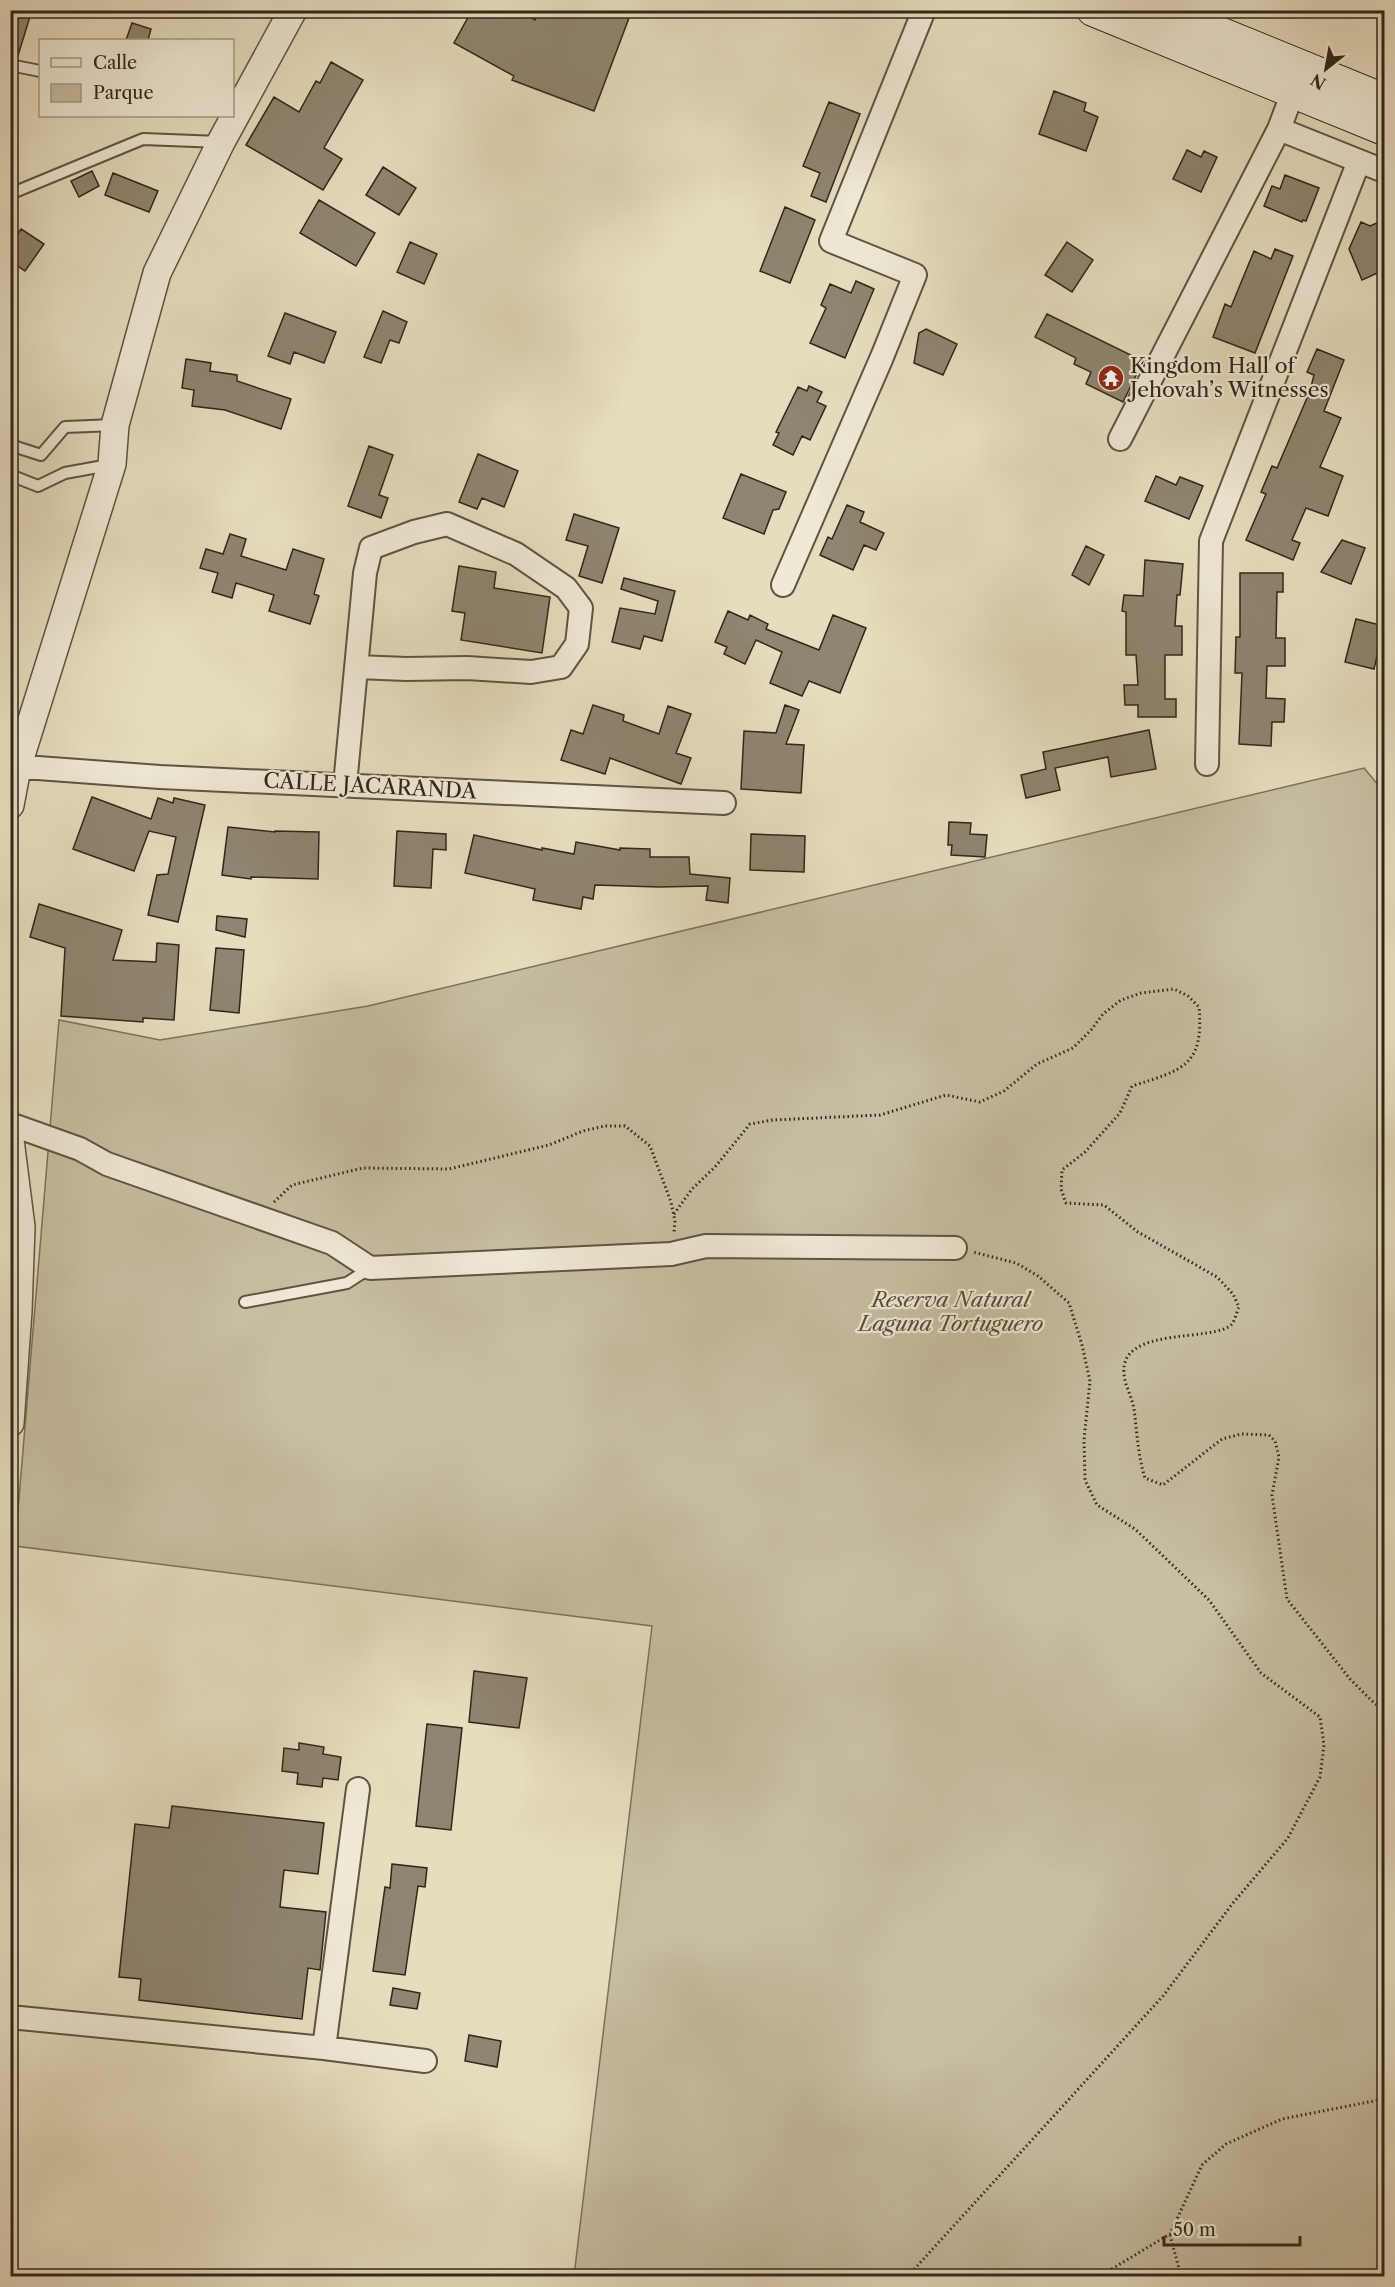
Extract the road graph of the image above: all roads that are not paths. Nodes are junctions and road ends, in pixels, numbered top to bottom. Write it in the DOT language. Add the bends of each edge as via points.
graph roads {
  1 [pos="293,10"];
  2 [pos="924,10"];
  3 [pos="1094,10"];
  4 [pos="1163,10"];
  5 [pos="1141,19"];
  6 [pos="10,65"];
  7 [pos="39,71"];
  8 [pos="1293,92"];
  9 [pos="1384,100"];
  10 [pos="237,106"];
  11 [pos="232,117"];
  12 [pos="1280,129"];
  13 [pos="1384,129"];
  14 [pos="220,142"];
  15 [pos="1359,161"];
  16 [pos="1384,171"];
  17 [pos="10,194"];
  18 [pos="115,425"];
  19 [pos="1120,439"];
  20 [pos="10,445"];
  21 [pos="112,464"];
  22 [pos="10,475"];
  23 [pos="783,585"];
  24 [pos="357,667"];
  25 [pos="1207,764"];
  26 [pos="14,771"];
  27 [pos="345,785"];
  28 [pos="724,804"];
  29 [pos="10,805"];
  30 [pos="10,1124"];
  31 [pos="10,1140"];
  32 [pos="955,1248"];
  33 [pos="370,1268"];
  34 [pos="246,1302"];
  35 [pos="10,1423"];
  36 [pos="358,1789"];
  37 [pos="10,2017"];
  38 [pos="324,2048"];
  39 [pos="425,2061"];
  1 -- 10 [label="street"];
  2 -- 23 [label="street" via="831,241 915,275"];
  3 -- 5 [label="main road"];
  4 -- 9 [label="main road"];
  5 -- 8 [label="main road"];
  6 -- 7 [label="lane"];
  8 -- 12 [label="street"];
  8 -- 13 [label="main road"];
  11 -- 14 [label="street"];
  12 -- 15 [label="street"];
  12 -- 19 [label="street"];
  14 -- 17 [label="lane" via="143,139"];
  14 -- 18 [label="street" via="157,273"];
  15 -- 16 [label="street"];
  15 -- 25 [label="street" via="1211,541"];
  18 -- 20 [label="lane" via="65,427 41,455"];
  18 -- 21 [label="street"];
  21 -- 22 [label="lane" via="65,473 38,486"];
  21 -- 26 [label="street"];
  24 -- 24 [label="street" via="365,573 371,548 414,532 447,524 516,554 566,588 581,608 577,644 561,667 531,672"];
  24 -- 27 [label="street"];
  26 -- 27 [label="street, CALLE JACARANDA"];
  26 -- 29 [label="street"];
  27 -- 28 [label="street, CALLE JACARANDA"];
  30 -- 33 [label="street" via="80,1149 107,1164 332,1243"];
  31 -- 35 [label="street" via="21,1227"];
  32 -- 33 [label="street" via="706,1246 671,1254"];
  33 -- 34 [label="lane" via="346,1283"];
  36 -- 38 [label="street"];
  37 -- 38 [label="street"];
  38 -- 39 [label="street"];
}
